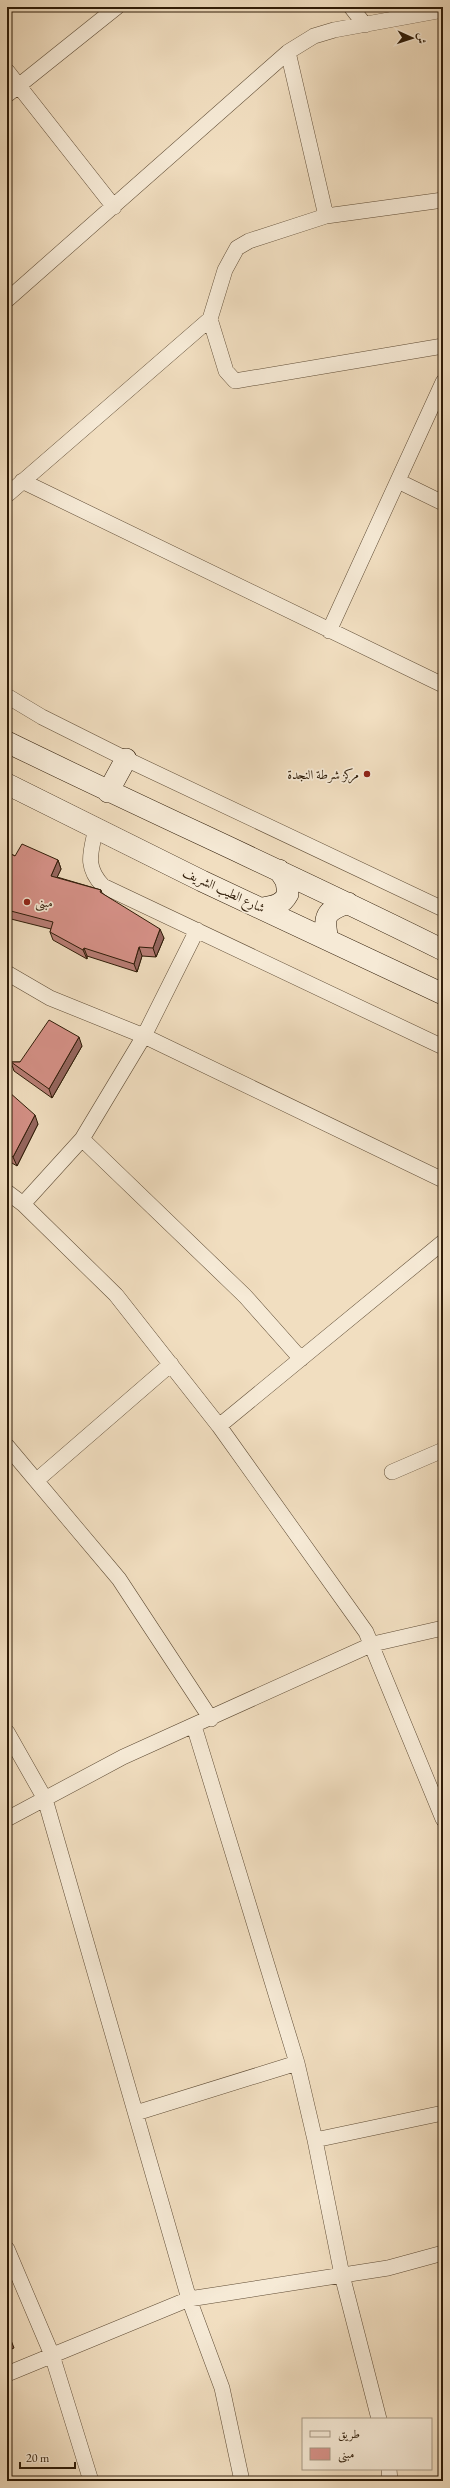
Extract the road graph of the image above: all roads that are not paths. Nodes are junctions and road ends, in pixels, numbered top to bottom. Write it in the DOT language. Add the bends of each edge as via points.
graph roads {
  1 [pos="118,7"];
  2 [pos="351,7"];
  3 [pos="443,10"];
  4 [pos="365,25"];
  5 [pos="288,52"];
  6 [pos="7,71"];
  7 [pos="12,91"];
  8 [pos="443,200"];
  9 [pos="114,207"];
  10 [pos="326,216"];
  11 [pos="7,300"];
  12 [pos="210,318"];
  13 [pos="443,346"];
  14 [pos="443,382"];
  15 [pos="22,481"];
  16 [pos="398,481"];
  17 [pos="7,495"];
  18 [pos="443,503"];
  19 [pos="328,631"];
  20 [pos="443,685"];
  21 [pos="7,696"];
  22 [pos="7,742"];
  23 [pos="126,759"];
  24 [pos="7,784"];
  25 [pos="108,792"];
  26 [pos="96,828"];
  27 [pos="279,870"];
  28 [pos="348,903"];
  29 [pos="263,908"];
  30 [pos="443,909"];
  31 [pos="197,930"];
  32 [pos="328,940"];
  33 [pos="443,950"];
  34 [pos="7,973"];
  35 [pos="443,994"];
  36 [pos="144,1036"];
  37 [pos="443,1047"];
  38 [pos="82,1139"];
  39 [pos="443,1180"];
  40 [pos="7,1192"];
  41 [pos="24,1204"];
  42 [pos="443,1242"];
  43 [pos="301,1359"];
  44 [pos="170,1364"];
  45 [pos="220,1426"];
  46 [pos="7,1446"];
  47 [pos="443,1450"];
  48 [pos="392,1472"];
  49 [pos="37,1480"];
  50 [pos="443,1628"];
  51 [pos="373,1644"];
  52 [pos="211,1719"];
  53 [pos="194,1726"];
  54 [pos="7,1732"];
  55 [pos="46,1799"];
  56 [pos="443,1818"];
  57 [pos="7,1819"];
  58 [pos="297,2063"];
  59 [pos="136,2113"];
  60 [pos="443,2113"];
  61 [pos="315,2140"];
  62 [pos="7,2249"];
  63 [pos="443,2253"];
  64 [pos="342,2275"];
  65 [pos="189,2300"];
  66 [pos="52,2355"];
  67 [pos="7,2374"];
  68 [pos="378,2418"];
  69 [pos="389,2470"];
  70 [pos="91,2481"];
  71 [pos="242,2481"];
  72 [pos="390,2481"];
  1 -- 7 [label="street"];
  2 -- 4 [label="street"];
  3 -- 4 [label="street"];
  4 -- 5 [label="street" via="314,36"];
  5 -- 9 [label="street"];
  5 -- 10 [label="street"];
  6 -- 7 [label="street"];
  7 -- 9 [label="street"];
  8 -- 10 [label="street"];
  9 -- 11 [label="street"];
  10 -- 12 [label="street" via="249,241 237,248 225,270"];
  12 -- 13 [label="street" via="226,371 235,381"];
  12 -- 15 [label="street"];
  14 -- 16 [label="street"];
  15 -- 17 [label="street"];
  15 -- 19 [label="street"];
  16 -- 18 [label="street"];
  16 -- 19 [label="street"];
  19 -- 20 [label="street"];
  21 -- 23 [label="street" via="42,717"];
  22 -- 25 [label="main road"];
  23 -- 25 [label="main road"];
  23 -- 30 [label="street"];
  24 -- 26 [label="main road, شارع الطيب الشريف"];
  25 -- 27 [label="main road"];
  26 -- 29 [label="main road, شارع الطيب الشريف"];
  26 -- 31 [label="street" via="90,866 103,886"];
  27 -- 28 [label="main road"];
  27 -- 29 [label="main road" via="286,881 288,894 284,901 277,905"];
  28 -- 32 [label="main road" via="329,911 325,925"];
  28 -- 33 [label="main road"];
  29 -- 32 [label="main road, شارع الطيب الشريف"];
  31 -- 36 [label="street"];
  31 -- 37 [label="street"];
  32 -- 35 [label="main road, شارع الطيب الشريف"];
  34 -- 36 [label="street" via="50,998"];
  36 -- 38 [label="street"];
  36 -- 39 [label="street"];
  38 -- 41 [label="street"];
  38 -- 43 [label="street" via="245,1296"];
  40 -- 41 [label="street"];
  41 -- 44 [label="street" via="116,1295"];
  42 -- 43 [label="street"];
  43 -- 45 [label="street"];
  44 -- 45 [label="street"];
  44 -- 49 [label="street"];
  45 -- 51 [label="street"];
  46 -- 49 [label="street"];
  47 -- 48 [label="street"];
  49 -- 52 [label="street" via="120,1579"];
  50 -- 51 [label="street"];
  51 -- 52 [label="street"];
  51 -- 56 [label="street"];
  52 -- 53 [label="street"];
  53 -- 55 [label="street" via="123,1757"];
  53 -- 58 [label="street"];
  54 -- 55 [label="street"];
  55 -- 57 [label="street"];
  55 -- 59 [label="street"];
  58 -- 59 [label="street"];
  58 -- 61 [label="street"];
  59 -- 65 [label="street"];
  60 -- 61 [label="street"];
  61 -- 64 [label="street"];
  62 -- 66 [label="street"];
  63 -- 64 [label="street" via="388,2268"];
  64 -- 65 [label="street"];
  64 -- 68 [label="street"];
  65 -- 66 [label="street"];
  65 -- 71 [label="street" via="222,2388"];
  66 -- 67 [label="street"];
  66 -- 70 [label="street"];
  69 -- 72 [label="street"];
}
